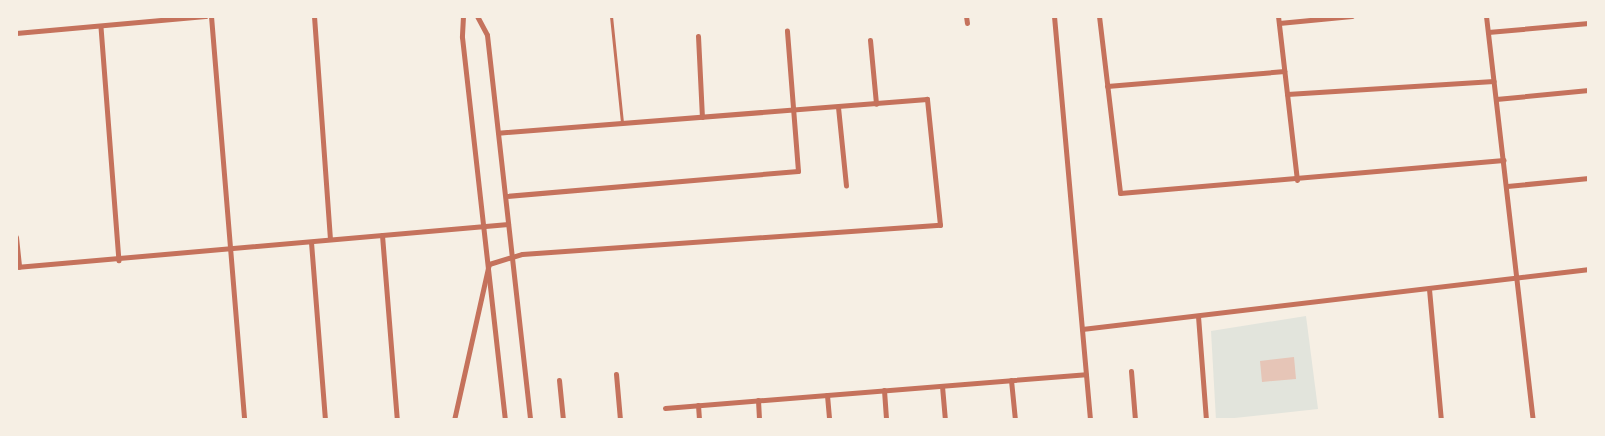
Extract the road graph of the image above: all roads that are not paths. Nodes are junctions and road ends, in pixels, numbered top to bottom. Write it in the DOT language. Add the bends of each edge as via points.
graph roads {
  1 [pos="205,16"];
  2 [pos="210,16"];
  3 [pos="314,16"];
  4 [pos="464,16"];
  5 [pos="477,16"];
  6 [pos="611,16"];
  7 [pos="966,16"];
  8 [pos="1054,16"];
  9 [pos="1099,16"];
  10 [pos="1278,16"];
  11 [pos="1352,16"];
  12 [pos="1486,16"];
  13 [pos="1279,23"];
  14 [pos="1589,23"];
  15 [pos="967,24"];
  16 [pos="101,27"];
  17 [pos="787,30"];
  18 [pos="1488,32"];
  19 [pos="16,33"];
  20 [pos="698,36"];
  21 [pos="870,40"];
  22 [pos="1284,71"];
  23 [pos="1494,81"];
  24 [pos="1107,86"];
  25 [pos="1589,90"];
  26 [pos="1287,94"];
  27 [pos="1496,99"];
  28 [pos="876,104"];
  29 [pos="838,107"];
  30 [pos="794,110"];
  31 [pos="702,117"];
  32 [pos="622,123"];
  33 [pos="498,133"];
  34 [pos="1504,160"];
  35 [pos="1589,178"];
  36 [pos="1297,180"];
  37 [pos="846,186"];
  38 [pos="1507,186"];
  39 [pos="506,196"];
  40 [pos="508,224"];
  41 [pos="484,226"];
  42 [pos="382,235"];
  43 [pos="16,237"];
  44 [pos="330,238"];
  45 [pos="311,242"];
  46 [pos="231,248"];
  47 [pos="510,256"];
  48 [pos="119,260"];
  49 [pos="489,264"];
  50 [pos="18,267"];
  51 [pos="1589,269"];
  52 [pos="1518,278"];
  53 [pos="1429,289"];
  54 [pos="1198,316"];
  55 [pos="1082,329"];
  56 [pos="1131,371"];
  57 [pos="616,374"];
  58 [pos="1086,374"];
  59 [pos="559,380"];
  60 [pos="1011,380"];
  61 [pos="942,386"];
  62 [pos="884,390"];
  63 [pos="827,395"];
  64 [pos="758,400"];
  65 [pos="698,405"];
  66 [pos="665,408"];
  67 [pos="244,420"];
  68 [pos="325,420"];
  69 [pos="397,420"];
  70 [pos="454,420"];
  71 [pos="505,420"];
  72 [pos="530,420"];
  73 [pos="563,420"];
  74 [pos="620,420"];
  75 [pos="699,420"];
  76 [pos="759,420"];
  77 [pos="829,420"];
  78 [pos="886,420"];
  79 [pos="945,420"];
  80 [pos="1015,420"];
  81 [pos="1090,420"];
  82 [pos="1136,420"];
  83 [pos="1206,420"];
  84 [pos="1441,420"];
  85 [pos="1533,420"];
  1 -- 16 [label="street"];
  2 -- 46 [label="street"];
  3 -- 44 [label="street"];
  4 -- 41 [label="street" via="462,37"];
  5 -- 33 [label="street" via="487,35"];
  6 -- 32 [label="lane"];
  7 -- 15 [label="street"];
  8 -- 55 [label="street"];
  9 -- 24 [label="street"];
  10 -- 13 [label="street"];
  11 -- 13 [label="street"];
  12 -- 18 [label="street"];
  13 -- 22 [label="street"];
  14 -- 18 [label="street"];
  16 -- 19 [label="street"];
  16 -- 48 [label="street"];
  17 -- 30 [label="street"];
  18 -- 23 [label="street"];
  20 -- 31 [label="street"];
  21 -- 28 [label="street"];
  22 -- 24 [label="street"];
  22 -- 26 [label="street"];
  23 -- 26 [label="street"];
  23 -- 27 [label="street"];
  24 -- 36 [label="street" via="1120,193"];
  25 -- 27 [label="street"];
  26 -- 36 [label="street"];
  27 -- 34 [label="street"];
  28 -- 29 [label="street"];
  28 -- 47 [label="street" via="927,99 940,225"];
  29 -- 30 [label="street"];
  29 -- 37 [label="street"];
  30 -- 31 [label="street"];
  30 -- 39 [label="street" via="798,171"];
  31 -- 32 [label="street"];
  32 -- 33 [label="street"];
  33 -- 39 [label="street"];
  34 -- 36 [label="street"];
  34 -- 38 [label="street"];
  35 -- 38 [label="street"];
  38 -- 52 [label="street"];
  39 -- 40 [label="street"];
  40 -- 41 [label="street"];
  40 -- 47 [label="street"];
  41 -- 42 [label="street"];
  41 -- 49 [label="street"];
  42 -- 44 [label="street"];
  42 -- 69 [label="street"];
  43 -- 50 [label="street"];
  44 -- 45 [label="street"];
  45 -- 46 [label="street"];
  45 -- 68 [label="street"];
  46 -- 48 [label="street"];
  46 -- 67 [label="street"];
  47 -- 49 [label="street"];
  47 -- 72 [label="street"];
  48 -- 50 [label="street"];
  49 -- 70 [label="street"];
  49 -- 71 [label="street"];
  51 -- 52 [label="street"];
  52 -- 53 [label="street"];
  52 -- 85 [label="street"];
  53 -- 54 [label="street"];
  53 -- 84 [label="street"];
  54 -- 55 [label="street"];
  54 -- 83 [label="street"];
  55 -- 58 [label="street"];
  56 -- 82 [label="street"];
  57 -- 74 [label="street"];
  58 -- 60 [label="street"];
  58 -- 81 [label="street"];
  59 -- 73 [label="street"];
  60 -- 61 [label="street"];
  60 -- 80 [label="street"];
  61 -- 62 [label="street"];
  61 -- 79 [label="street"];
  62 -- 63 [label="street"];
  62 -- 78 [label="street"];
  63 -- 64 [label="street"];
  63 -- 77 [label="street"];
  64 -- 65 [label="street"];
  64 -- 76 [label="street"];
  65 -- 66 [label="street"];
  65 -- 75 [label="street"];
}
